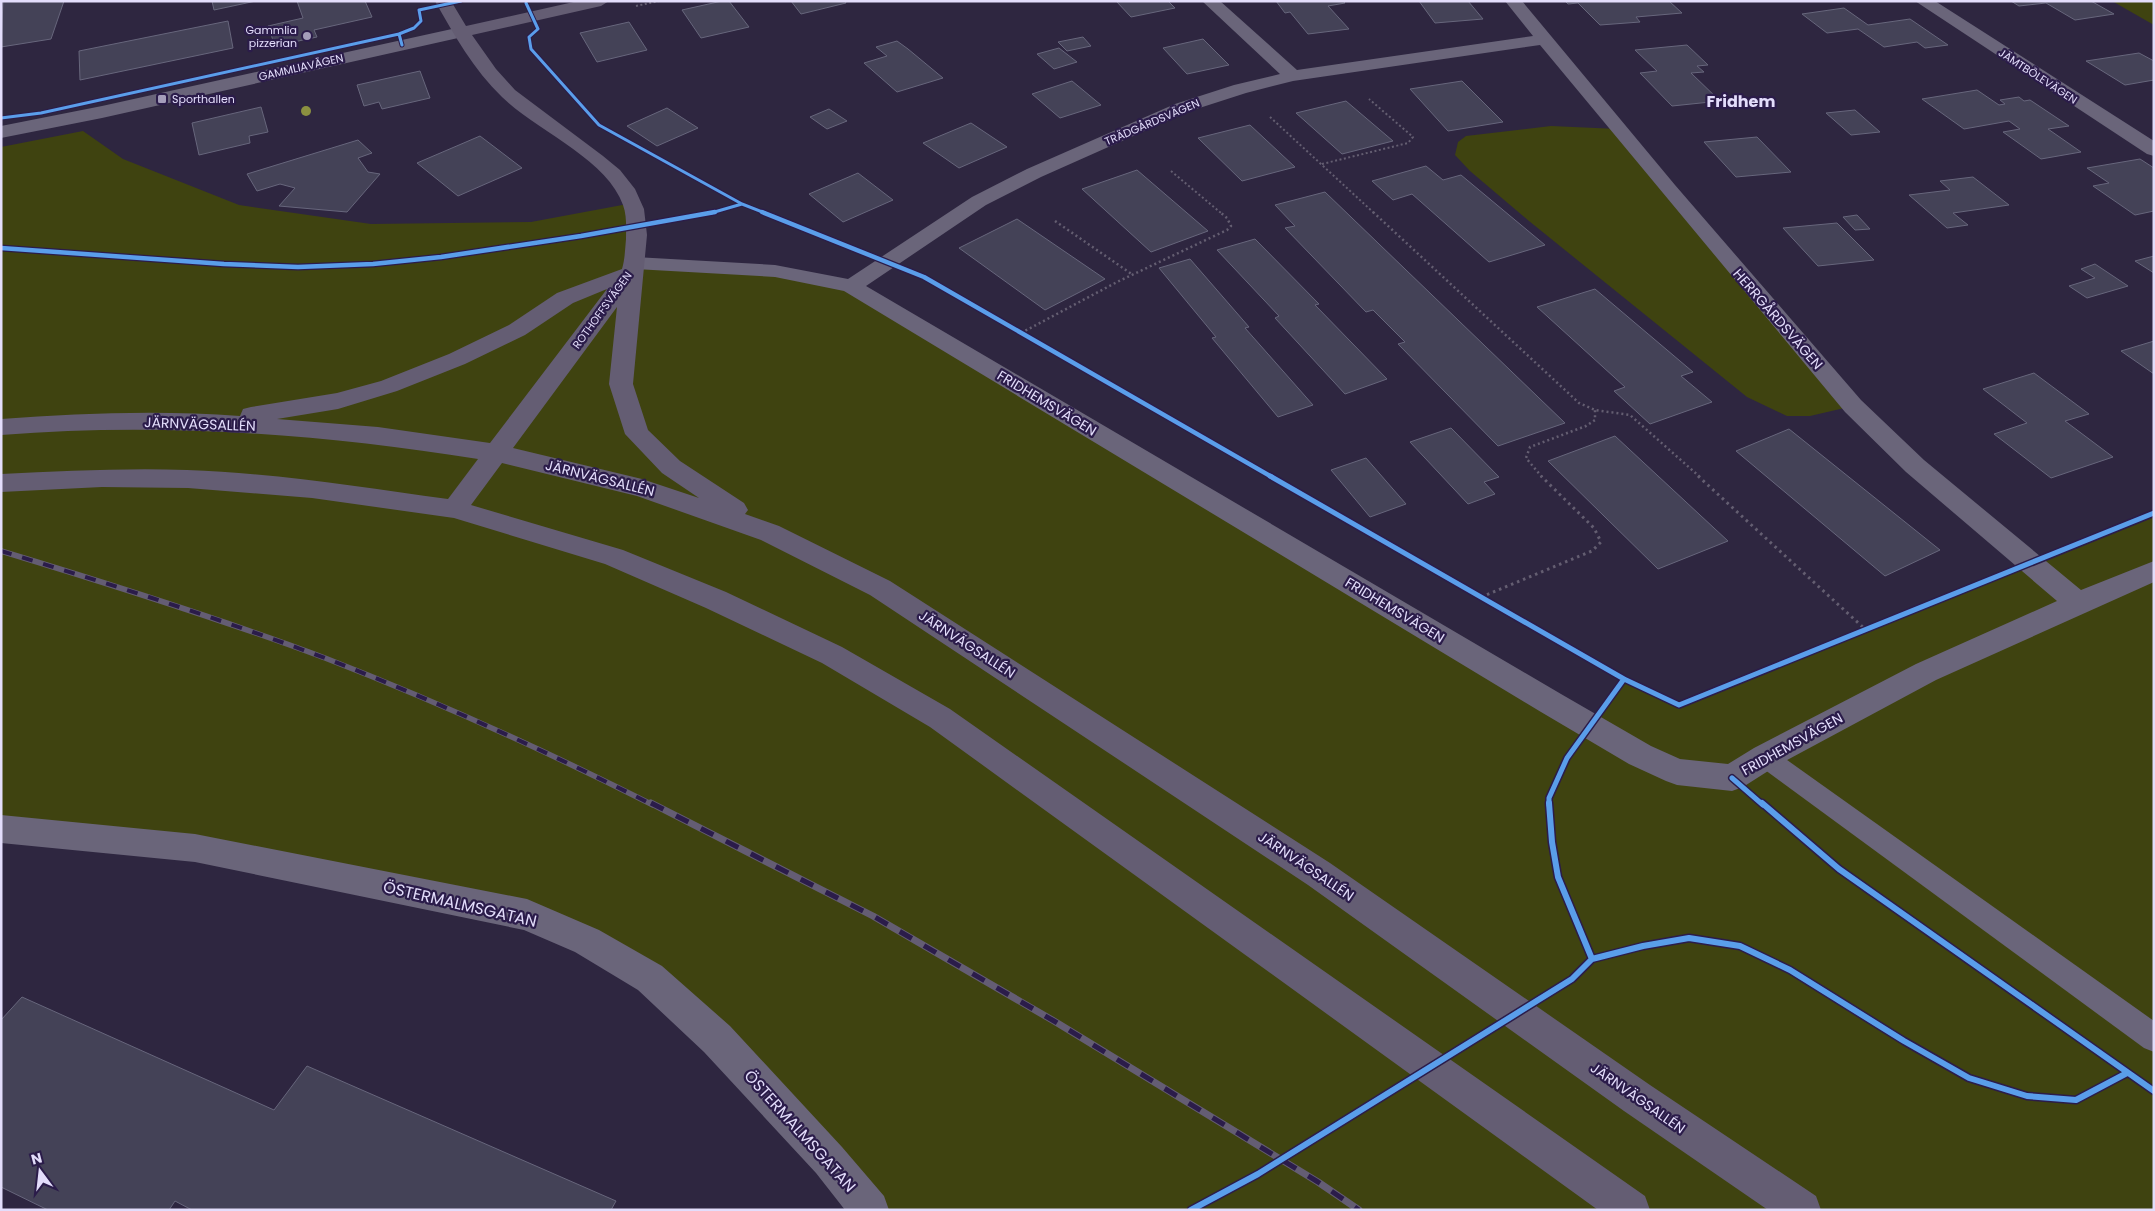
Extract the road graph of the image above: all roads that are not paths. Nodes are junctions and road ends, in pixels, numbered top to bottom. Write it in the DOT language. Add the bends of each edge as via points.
graph roads {
  1 [pos="443,1"];
  2 [pos="601,1"];
  3 [pos="1210,1"];
  4 [pos="1513,1"];
  5 [pos="1923,1"];
  6 [pos="461,32"];
  7 [pos="1545,40"];
  8 [pos="1292,76"];
  9 [pos="1,132"];
  10 [pos="2154,150"];
  11 [pos="633,268"];
  12 [pos="851,286"];
  13 [pos="208,422"];
  14 [pos="1,426"];
  15 [pos="496,452"];
  16 [pos="1,483"];
  17 [pos="454,509"];
  18 [pos="770,533"];
  19 [pos="2154,571"];
  20 [pos="2078,603"];
  21 [pos="1765,757"];
  22 [pos="1,829"];
  23 [pos="2154,1038"];
  24 [pos="870,1210"];
  25 [pos="1631,1210"];
  26 [pos="1802,1210"];
  1 -- 6 [label="main road, ROTHOFFSVÄGEN"];
  2 -- 6 [label="main road, GAMMLIAVÄGEN"];
  3 -- 8 [label="street"];
  4 -- 7 [label="street, HERRGÅRDSVÄGEN"];
  5 -- 10 [label="street, JÄMTBÖLEVÄGEN"];
  6 -- 9 [label="street, GAMMLIAVÄGEN"];
  6 -- 11 [label="main road, ROTHOFFSVÄGEN" via="485,68 510,96 616,178 633,203 637,226"];
  7 -- 8 [label="street, TRÄDGÅRDSVÄGEN"];
  7 -- 20 [label="street, HERRGÅRDSVÄGEN" via="1853,406 1914,466"];
  8 -- 12 [label="street, TRÄDGÅRDSVÄGEN" via="1180,108 1034,173 979,201"];
  11 -- 12 [label="street, FRIDHEMSVÄGEN" via="775,271"];
  11 -- 13 [label="main road" via="564,298 517,330 457,359 389,386 338,400"];
  11 -- 15 [label="main road, ROTHOFFSVÄGEN"];
  11 -- 18 [label="main road" via="621,384 637,434 671,467"];
  12 -- 21 [label="street, FRIDHEMSVÄGEN" via="1640,755 1677,772 1732,778"];
  13 -- 14 [label="main road, JÄRNVÄGSALLÉN" via="64,422"];
  13 -- 15 [label="main road, JÄRNVÄGSALLÉN" via="378,435"];
  15 -- 17 [label="main road, ROTHOFFSVÄGEN"];
  15 -- 18 [label="main road, JÄRNVÄGSALLÉN" via="642,488"];
  16 -- 17 [label="main road" via="102,478 188,479 312,489"];
  17 -- 25 [label="main road" via="614,557 716,600 832,655 932,714"];
  18 -- 26 [label="main road, JÄRNVÄGSALLÉN" via="880,588 1319,874"];
  19 -- 20 [label="street, FRIDHEMSVÄGEN"];
  20 -- 21 [label="street, FRIDHEMSVÄGEN" via="1926,672"];
  21 -- 23 [label="lane"];
  22 -- 24 [label="street, ÖSTERMALMSGATAN" via="195,848 527,915 587,940 650,978 716,1039 829,1160"];
}
